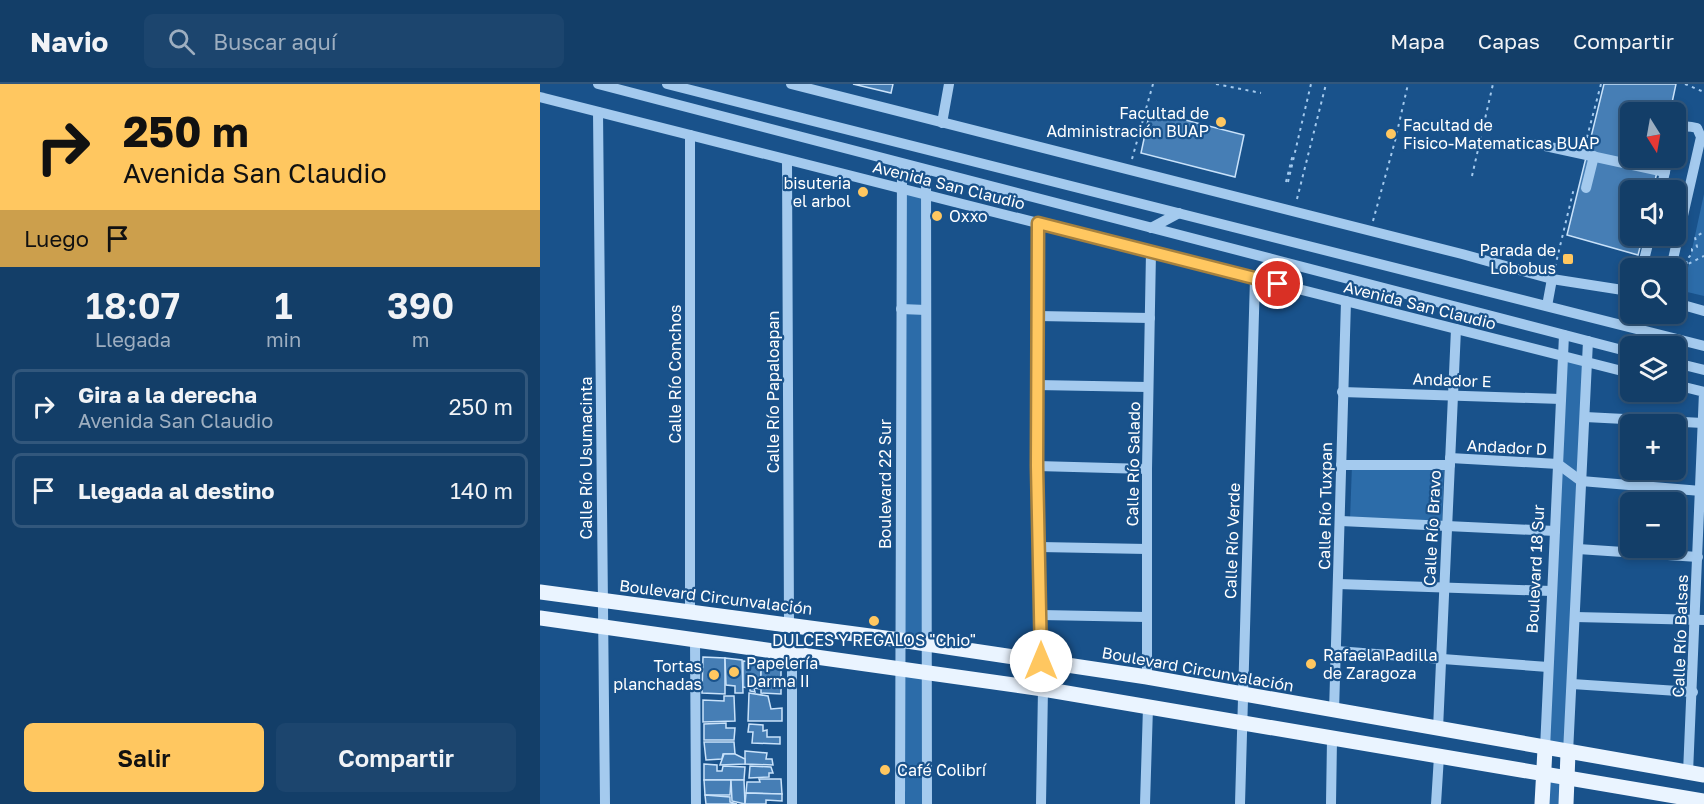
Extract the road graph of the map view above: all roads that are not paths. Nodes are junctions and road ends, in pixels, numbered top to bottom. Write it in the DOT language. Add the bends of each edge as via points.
graph roads {
  1 [pos="598,84"];
  2 [pos="667,84"];
  3 [pos="791,84"];
  4 [pos="949,84"];
  5 [pos="807,86"];
  6 [pos="540,97"];
  7 [pos="598,112"];
  8 [pos="942,123"];
  9 [pos="1686,126"];
  10 [pos="690,135"];
  11 [pos="1536,144"];
  12 [pos="1594,156"];
  13 [pos="787,160"];
  14 [pos="902,164"];
  15 [pos="1666,168"];
  16 [pos="926,170"];
  17 [pos="1665,172"];
  18 [pos="1663,180"];
  19 [pos="901,188"];
  20 [pos="1586,188"];
  21 [pos="926,195"];
  22 [pos="1179,213"];
  23 [pos="1038,223"];
  24 [pos="1151,228"];
  25 [pos="1151,252"];
  26 [pos="1676,258"];
  27 [pos="1255,278"];
  28 [pos="1552,279"];
  29 [pos="1620,290"];
  30 [pos="1346,301"];
  31 [pos="1547,306"];
  32 [pos="1686,306"];
  33 [pos="901,309"];
  34 [pos="926,310"];
  35 [pos="1704,311"];
  36 [pos="1038,316"];
  37 [pos="1150,318"];
  38 [pos="1456,329"];
  39 [pos="1564,335"];
  40 [pos="1588,341"];
  41 [pos="1704,346"];
  42 [pos="1620,349"];
  43 [pos="1563,356"];
  44 [pos="1587,362"];
  45 [pos="1686,366"];
  46 [pos="1704,370"];
  47 [pos="1620,371"];
  48 [pos="1037,385"];
  49 [pos="1148,387"];
  50 [pos="1686,388"];
  51 [pos="1342,392"];
  52 [pos="1704,392"];
  53 [pos="1453,395"];
  54 [pos="1561,399"];
  55 [pos="1585,417"];
  56 [pos="1703,423"];
  57 [pos="1450,462"];
  58 [pos="1341,465"];
  59 [pos="1558,465"];
  60 [pos="1037,466"];
  61 [pos="1147,469"];
  62 [pos="1581,481"];
  63 [pos="1701,491"];
  64 [pos="1341,521"];
  65 [pos="1447,528"];
  66 [pos="1555,531"];
  67 [pos="1040,547"];
  68 [pos="1147,549"];
  69 [pos="1578,549"];
  70 [pos="1698,557"];
  71 [pos="1338,584"];
  72 [pos="1444,587"];
  73 [pos="1551,591"];
  74 [pos="540,592"];
  75 [pos="602,601"];
  76 [pos="690,612"];
  77 [pos="1041,615"];
  78 [pos="1147,617"];
  79 [pos="1575,617"];
  80 [pos="540,618"];
  81 [pos="1700,620"];
  82 [pos="789,625"];
  83 [pos="603,627"];
  84 [pos="695,639"];
  85 [pos="900,640"];
  86 [pos="927,644"];
  87 [pos="1336,651"];
  88 [pos="792,653"];
  89 [pos="1441,659"];
  90 [pos="1041,661"];
  91 [pos="1548,667"];
  92 [pos="901,668"];
  93 [pos="927,672"];
  94 [pos="1147,677"];
  95 [pos="1572,684"];
  96 [pos="1042,689"];
  97 [pos="1693,692"];
  98 [pos="1243,695"];
  99 [pos="1148,707"];
  100 [pos="1334,712"];
  101 [pos="1243,724"];
  102 [pos="1438,729"];
  103 [pos="1332,739"];
  104 [pos="1545,749"];
  105 [pos="1568,753"];
  106 [pos="1439,756"];
  107 [pos="1544,772"];
  108 [pos="1688,773"];
  109 [pos="1567,776"];
  110 [pos="1704,776"];
  111 [pos="1685,801"];
  112 [pos="1704,801"];
  113 [pos="605,804"];
  114 [pos="696,804"];
  115 [pos="792,804"];
  116 [pos="900,804"];
  117 [pos="927,804"];
  118 [pos="1041,804"];
  119 [pos="1145,804"];
  120 [pos="1240,804"];
  121 [pos="1330,804"];
  122 [pos="1436,804"];
  123 [pos="1542,804"];
  124 [pos="1566,804"];
  1 -- 14 [label="street, Avenida San Claudio"];
  2 -- 22 [label="street, Avenida San Claudio"];
  3 -- 5 [label="street"];
  4 -- 8 [label="street"];
  5 -- 8 [label="street"];
  6 -- 7 [label="street, Avenida San Claudio"];
  7 -- 10 [label="street, Avenida San Claudio"];
  7 -- 75 [label="street, Calle Río Usumacinta"];
  8 -- 28 [label="street"];
  9 -- 26 [label="street" via="1697,128 1701,137"];
  10 -- 13 [label="street, Avenida San Claudio"];
  10 -- 76 [label="street, Calle Río Conchos"];
  11 -- 12 [label="street"];
  12 -- 17 [label="street"];
  12 -- 20 [label="street"];
  13 -- 19 [label="street, Avenida San Claudio"];
  13 -- 82 [label="street, Calle Río Papaloapan"];
  14 -- 16 [label="street, Avenida San Claudio"];
  14 -- 19 [label="street, Boulevard 22 Sur"];
  15 -- 17 [label="street"];
  16 -- 21 [label="street"];
  16 -- 24 [label="street, Avenida San Claudio"];
  17 -- 18 [label="street"];
  19 -- 21 [label="street, Avenida San Claudio"];
  19 -- 33 [label="street, Boulevard 22 Sur"];
  21 -- 23 [label="street, Avenida San Claudio"];
  21 -- 34 [label="street"];
  22 -- 24 [label="street"];
  22 -- 31 [label="street, Avenida San Claudio"];
  23 -- 25 [label="street, Avenida San Claudio"];
  23 -- 36 [label="street"];
  24 -- 39 [label="street, Avenida San Claudio"];
  25 -- 27 [label="street, Avenida San Claudio"];
  25 -- 37 [label="street, Calle Río Salado"];
  27 -- 30 [label="street, Avenida San Claudio"];
  27 -- 98 [label="street, Calle Río Verde"];
  28 -- 29 [label="street"];
  28 -- 31 [label="street"];
  30 -- 38 [label="street, Avenida San Claudio"];
  30 -- 51 [label="street, Calle Río Tuxpan"];
  31 -- 41 [label="street, Avenida San Claudio"];
  32 -- 35 [label="street"];
  33 -- 34 [label="street"];
  33 -- 85 [label="street, Boulevard 22 Sur"];
  34 -- 86 [label="street"];
  36 -- 37 [label="street"];
  36 -- 48 [label="street"];
  37 -- 49 [label="street, Calle Río Salado"];
  38 -- 43 [label="street, Avenida San Claudio"];
  38 -- 53 [label="street, Calle Río Bravo"];
  39 -- 40 [label="street, Avenida San Claudio"];
  39 -- 43 [label="street, Boulevard 18 Sur"];
  40 -- 42 [label="street, Avenida San Claudio"];
  40 -- 44 [label="street"];
  43 -- 44 [label="street, Avenida San Claudio"];
  43 -- 54 [label="street, Boulevard 18 Sur"];
  44 -- 47 [label="street, Avenida San Claudio"];
  44 -- 55 [label="street"];
  45 -- 46 [label="street"];
  48 -- 49 [label="street"];
  48 -- 60 [label="street"];
  49 -- 61 [label="street, Calle Río Salado"];
  50 -- 52 [label="street"];
  51 -- 53 [label="street, Andador E"];
  51 -- 58 [label="street, Calle Río Tuxpan"];
  52 -- 56 [label="street, Calle Río Balsas"];
  53 -- 54 [label="street, Andador E"];
  53 -- 57 [label="street, Calle Río Bravo"];
  54 -- 59 [label="street, Boulevard 18 Sur"];
  55 -- 56 [label="street"];
  55 -- 62 [label="street"];
  56 -- 63 [label="street, Calle Río Balsas"];
  57 -- 58 [label="street, Andador D"];
  57 -- 59 [label="street, Andador D"];
  57 -- 65 [label="street, Calle Río Bravo"];
  58 -- 64 [label="street, Calle Río Tuxpan"];
  59 -- 62 [label="street, Andador D"];
  59 -- 66 [label="street, Boulevard 18 Sur"];
  60 -- 61 [label="street"];
  60 -- 67 [label="street"];
  61 -- 68 [label="street, Calle Río Salado"];
  62 -- 63 [label="street"];
  62 -- 69 [label="street"];
  63 -- 70 [label="street, Calle Río Balsas"];
  64 -- 65 [label="street"];
  64 -- 71 [label="street, Calle Río Tuxpan"];
  65 -- 66 [label="street"];
  65 -- 72 [label="street, Calle Río Bravo"];
  66 -- 73 [label="street, Boulevard 18 Sur"];
  67 -- 68 [label="street"];
  67 -- 77 [label="street"];
  68 -- 78 [label="street, Calle Río Salado"];
  69 -- 70 [label="street"];
  69 -- 79 [label="street"];
  70 -- 81 [label="street, Calle Río Balsas"];
  71 -- 72 [label="street"];
  71 -- 87 [label="street, Calle Río Tuxpan"];
  72 -- 73 [label="street"];
  72 -- 89 [label="street, Calle Río Bravo"];
  73 -- 91 [label="street, Boulevard 18 Sur"];
  74 -- 75 [label="main road, Boulevard Circunvalación"];
  75 -- 76 [label="main road, Boulevard Circunvalación"];
  75 -- 83 [label="street, Calle Río Usumacinta"];
  76 -- 82 [label="main road, Boulevard Circunvalación"];
  77 -- 78 [label="street"];
  77 -- 90 [label="street"];
  78 -- 94 [label="street, Calle Río Salado"];
  79 -- 81 [label="street"];
  79 -- 95 [label="street"];
  80 -- 83 [label="main road"];
  81 -- 97 [label="street, Calle Río Balsas"];
  82 -- 85 [label="main road, Boulevard Circunvalación"];
  83 -- 84 [label="main road"];
  83 -- 113 [label="street, Calle Río Usumacinta"];
  84 -- 88 [label="main road"];
  84 -- 114 [label="street"];
  85 -- 86 [label="main road, Boulevard Circunvalación"];
  85 -- 92 [label="street, Boulevard 22 Sur"];
  86 -- 90 [label="main road, Boulevard Circunvalación"];
  86 -- 93 [label="street"];
  87 -- 89 [label="street"];
  87 -- 100 [label="street, Calle Río Tuxpan"];
  88 -- 92 [label="main road"];
  88 -- 115 [label="street"];
  89 -- 91 [label="street"];
  89 -- 102 [label="street, Calle Río Bravo"];
  90 -- 94 [label="main road, Boulevard Circunvalación"];
  91 -- 104 [label="street, Boulevard 18 Sur"];
  92 -- 93 [label="main road"];
  92 -- 116 [label="street, Boulevard 22 Sur"];
  93 -- 96 [label="main road"];
  93 -- 117 [label="street"];
  94 -- 98 [label="main road, Boulevard Circunvalación"];
  95 -- 97 [label="street"];
  95 -- 105 [label="street"];
  96 -- 99 [label="main road"];
  96 -- 118 [label="street"];
  97 -- 108 [label="street, Calle Río Balsas"];
  98 -- 100 [label="main road, Boulevard Circunvalación"];
  98 -- 101 [label="street, Calle Río Verde"];
  99 -- 101 [label="main road"];
  99 -- 119 [label="street"];
  100 -- 102 [label="main road, Boulevard Circunvalación"];
  101 -- 103 [label="main road"];
  101 -- 120 [label="street, Calle Río Verde"];
  102 -- 104 [label="main road, Boulevard Circunvalación"];
  103 -- 106 [label="main road"];
  103 -- 121 [label="street"];
  104 -- 105 [label="main road, Boulevard Circunvalación"];
  104 -- 107 [label="main road, Boulevard 18 Sur"];
  105 -- 108 [label="main road, Boulevard Circunvalación"];
  105 -- 109 [label="main road"];
  106 -- 107 [label="main road"];
  106 -- 122 [label="street"];
  107 -- 109 [label="main road"];
  107 -- 123 [label="main road, Boulevard 18 Sur"];
  108 -- 110 [label="main road, Boulevard Circunvalación"];
  109 -- 111 [label="main road"];
  109 -- 124 [label="main road"];
  111 -- 112 [label="main road"];
}
